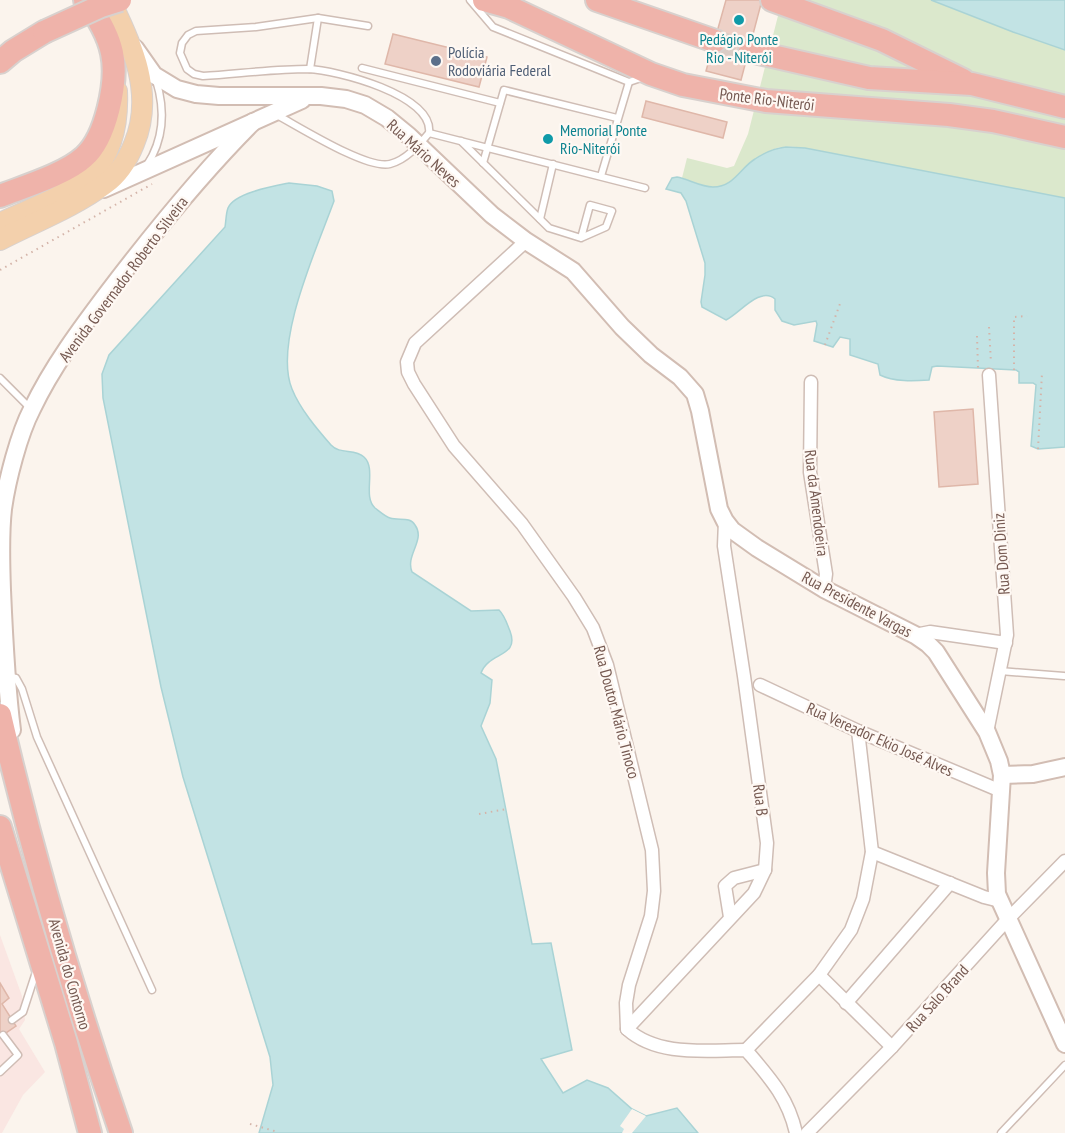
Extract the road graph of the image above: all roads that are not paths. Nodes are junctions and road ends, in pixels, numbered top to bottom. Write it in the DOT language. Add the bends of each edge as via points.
graph roads {
  1 [pos="85,0"];
  2 [pos="110,0"];
  3 [pos="120,0"];
  4 [pos="597,0"];
  5 [pos="772,0"];
  6 [pos="490,1"];
  7 [pos="318,18"];
  8 [pos="368,26"];
  9 [pos="128,36"];
  10 [pos="715,41"];
  11 [pos="750,51"];
  12 [pos="0,62"];
  13 [pos="114,67"];
  14 [pos="362,68"];
  15 [pos="310,69"];
  16 [pos="651,74"];
  17 [pos="154,75"];
  18 [pos="629,82"];
  19 [pos="972,84"];
  20 [pos="308,97"];
  21 [pos="500,104"];
  22 [pos="1065,107"];
  23 [pos="273,113"];
  24 [pos="617,118"];
  25 [pos="253,122"];
  26 [pos="1065,137"];
  27 [pos="424,139"];
  28 [pos="461,141"];
  29 [pos="487,147"];
  30 [pos="483,163"];
  31 [pos="553,164"];
  32 [pos="149,176"];
  33 [pos="601,176"];
  34 [pos="645,188"];
  35 [pos="0,196"];
  36 [pos="78,201"];
  37 [pos="540,219"];
  38 [pos="0,223"];
  39 [pos="581,238"];
  40 [pos="0,240"];
  41 [pos="526,241"];
  42 [pos="986,371"];
  43 [pos="0,378"];
  44 [pos="811,382"];
  45 [pos="31,409"];
  46 [pos="725,521"];
  47 [pos="824,589"];
  48 [pos="915,635"];
  49 [pos="1005,643"];
  50 [pos="1000,670"];
  51 [pos="6,676"];
  52 [pos="1064,676"];
  53 [pos="760,686"];
  54 [pos="0,715"];
  55 [pos="858,730"];
  56 [pos="987,732"];
  57 [pos="1065,767"];
  58 [pos="1001,783"];
  59 [pos="23,815"];
  60 [pos="0,827"];
  61 [pos="3,846"];
  62 [pos="872,852"];
  63 [pos="1065,861"];
  64 [pos="765,870"];
  65 [pos="950,883"];
  66 [pos="1000,901"];
  67 [pos="730,917"];
  68 [pos="1007,920"];
  69 [pos="39,956"];
  70 [pos="819,975"];
  71 [pos="152,990"];
  72 [pos="846,1003"];
  73 [pos="12,1020"];
  74 [pos="627,1029"];
  75 [pos="3,1035"];
  76 [pos="1065,1044"];
  77 [pos="892,1047"];
  78 [pos="746,1050"];
  79 [pos="1065,1065"];
  80 [pos="0,1072"];
  81 [pos="90,1133"];
  82 [pos="121,1133"];
  83 [pos="796,1133"];
  84 [pos="807,1133"];
  85 [pos="1001,1133"];
  1 -- 13 [label="highway" via="106,34"];
  2 -- 9 [label="main road"];
  3 -- 12 [label="highway, bridge" via="44,32"];
  4 -- 10 [label="highway"];
  5 -- 19 [label="highway" via="882,40"];
  6 -- 16 [label="highway, Ponte Rio-Niterói"];
  6 -- 18 [label="lane" via="493,27"];
  7 -- 8 [label="lane"];
  7 -- 15 [label="lane"];
  7 -- 15 [label="lane" via="196,31 182,43 180,53 187,69 203,76"];
  9 -- 17 [label="street, Rua Mário Neves"];
  9 -- 36 [label="main road" via="143,95 137,138 121,168"];
  11 -- 19 [label="highway" via="868,78"];
  13 -- 35 [label="highway" via="106,118 98,141 83,158"];
  13 -- 38 [label="main road" via="118,117 101,165 73,188"];
  14 -- 21 [label="lane"];
  15 -- 27 [label="lane" via="359,79 397,94 429,123"];
  16 -- 18 [label="lane"];
  16 -- 26 [label="highway, Ponte Rio-Niterói" via="683,85 766,101 949,115"];
  17 -- 20 [label="street, Rua Mário Neves" via="196,94"];
  17 -- 32 [label="lane" via="163,113"];
  18 -- 24 [label="lane"];
  19 -- 22 [label="highway"];
  20 -- 23 [label="street, Rua Mário Neves"];
  20 -- 27 [label="street, Rua Mário Neves" via="346,99 365,105"];
  21 -- 24 [label="lane" via="504,90"];
  21 -- 29 [label="lane"];
  23 -- 25 [label="street, Rua Mário Neves"];
  23 -- 27 [label="lane" via="374,164 399,161"];
  24 -- 33 [label="lane"];
  25 -- 32 [label="street, Rua Mário Neves"];
  25 -- 45 [label="street, Avenida Governador Roberto Silveira" via="138,253 89,318"];
  27 -- 28 [label="lane"];
  27 -- 41 [label="street, Rua Mário Neves" via="492,215"];
  28 -- 29 [label="lane"];
  28 -- 30 [label="lane"];
  29 -- 30 [label="lane"];
  29 -- 31 [label="lane"];
  30 -- 37 [label="lane"];
  31 -- 33 [label="lane"];
  31 -- 37 [label="lane"];
  32 -- 36 [label="street, Rua Mário Neves"];
  33 -- 34 [label="lane"];
  36 -- 40 [label="main road"];
  37 -- 39 [label="lane" via="549,228"];
  39 -- 39 [label="lane" via="590,205 612,211 606,227"];
  41 -- 46 [label="street, Rua Presidente Vargas" via="573,271 622,327 695,394"];
  41 -- 74 [label="street, Rua Doutor Mário Tinoco" via="415,343 407,362 408,372 454,446 522,524 574,597 607,665 652,850 651,916 629,986"];
  42 -- 49 [label="street, Rua Dom Diniz"];
  43 -- 45 [label="lane"];
  44 -- 47 [label="street, Rua da Amendoeira" via="810,472 826,574"];
  45 -- 51 [label="street, Avenida Governador Roberto Silveira" via="2,511 0,554"];
  46 -- 47 [label="street, Rua Presidente Vargas" via="757,548"];
  46 -- 64 [label="street, Rua B" via="724,546 766,843"];
  47 -- 48 [label="street, Rua Presidente Vargas"];
  48 -- 49 [label="street" via="930,632"];
  48 -- 56 [label="street, Rua Presidente Vargas" via="936,652"];
  49 -- 50 [label="street, Rua Dom Diniz"];
  50 -- 52 [label="lane"];
  50 -- 56 [label="street, Rua Dom Diniz"];
  51 -- 59 [label="street, Avenida Governador Roberto Silveira"];
  51 -- 71 [label="lane" via="16,678 22,688 37,737"];
  53 -- 55 [label="street, Rua Vereador Ekio José Alves"];
  54 -- 59 [label="highway"];
  55 -- 58 [label="street, Rua Vereador Ekio José Alves" via="978,783"];
  55 -- 62 [label="street"];
  56 -- 58 [label="street, Rua Presidente Vargas" via="999,760"];
  57 -- 58 [label="street"];
  58 -- 66 [label="street, Rua Presidente Vargas" via="995,885"];
  59 -- 82 [label="highway, Avenida do Contorno"];
  60 -- 61 [label="highway, Avenida do Contorno"];
  61 -- 69 [label="highway, Avenida do Contorno"];
  62 -- 65 [label="street"];
  62 -- 70 [label="street" via="863,899 851,930"];
  63 -- 68 [label="street, Rua Salo Brand"];
  64 -- 67 [label="street, Rua B" via="753,893"];
  64 -- 67 [label="street" via="734,878 725,886"];
  65 -- 66 [label="street"];
  65 -- 72 [label="street"];
  66 -- 68 [label="street, Rua Presidente Vargas"];
  67 -- 74 [label="street, Rua B"];
  68 -- 76 [label="street, Rua Presidente Vargas"];
  68 -- 77 [label="street, Rua Salo Brand"];
  69 -- 73 [label="lane" via="27,1003"];
  69 -- 81 [label="highway, Avenida do Contorno"];
  70 -- 72 [label="street"];
  70 -- 78 [label="street"];
  72 -- 77 [label="street"];
  74 -- 78 [label="street" via="643,1042 659,1047"];
  75 -- 80 [label="lane" via="18,1055"];
  77 -- 84 [label="street, Rua Salo Brand"];
  78 -- 83 [label="street" via="779,1089"];
  79 -- 85 [label="lane"];
}
